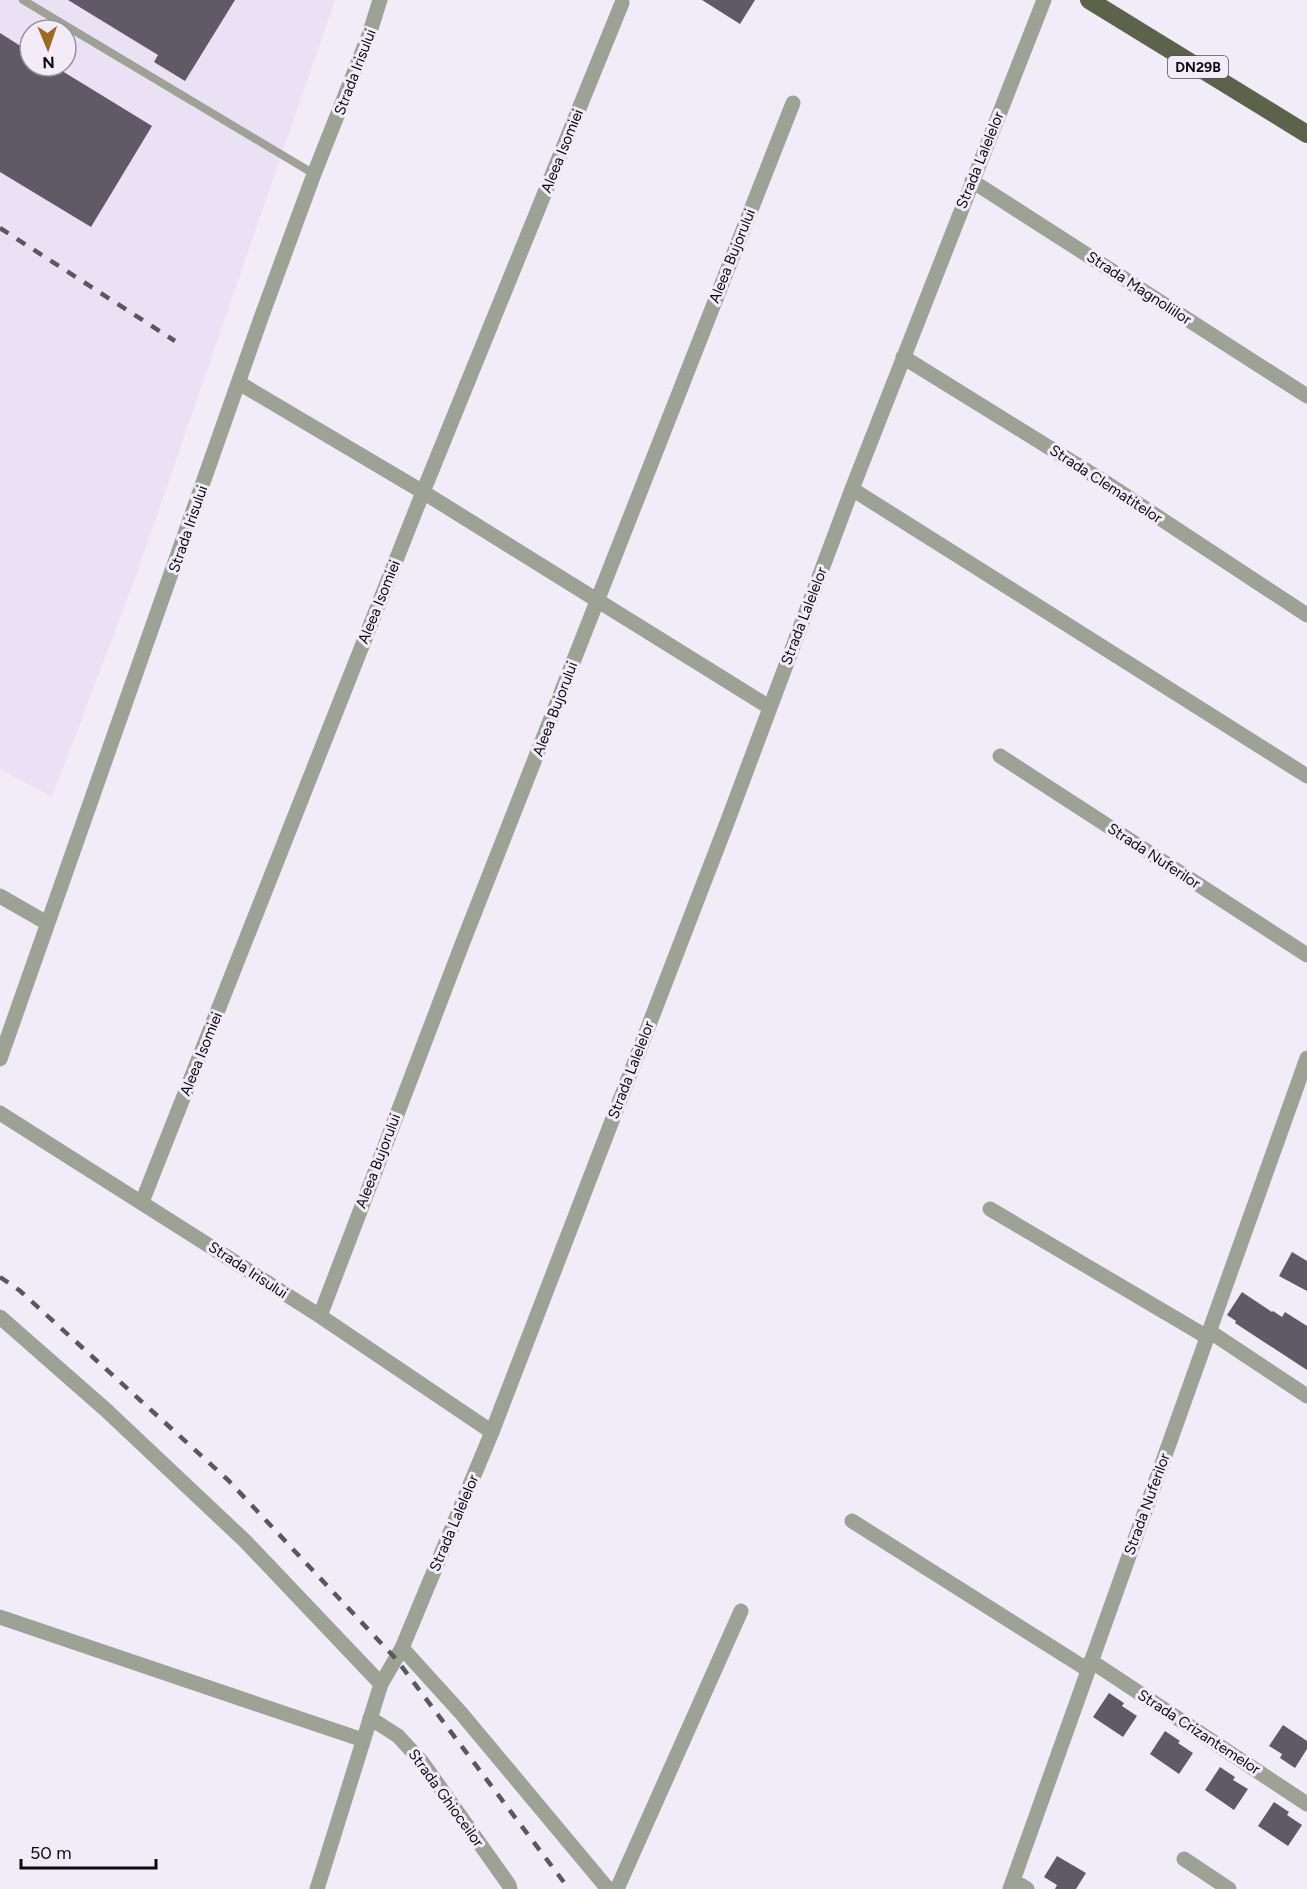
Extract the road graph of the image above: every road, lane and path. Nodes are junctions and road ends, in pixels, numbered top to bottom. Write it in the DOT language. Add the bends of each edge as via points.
graph roads {
  1 [pos="23,0"];
  2 [pos="380,0"];
  3 [pos="1044,0"];
  4 [pos="1089,0"];
  5 [pos="622,3"];
  6 [pos="793,103"];
  7 [pos="1307,134"];
  8 [pos="314,174"];
  9 [pos="972,181"];
  10 [pos="903,357"];
  11 [pos="239,383"];
  12 [pos="1307,396"];
  13 [pos="852,489"];
  14 [pos="423,492"];
  15 [pos="598,600"];
  16 [pos="1307,615"];
  17 [pos="769,707"];
  18 [pos="1000,756"];
  19 [pos="1307,776"];
  20 [pos="0,896"];
  21 [pos="47,923"];
  22 [pos="1307,955"];
  23 [pos="1307,1058"];
  24 [pos="0,1059"];
  25 [pos="0,1113"];
  26 [pos="142,1202"];
  27 [pos="990,1209"];
  28 [pos="320,1316"];
  29 [pos="0,1317"];
  30 [pos="1208,1334"];
  31 [pos="1307,1396"];
  32 [pos="492,1432"];
  33 [pos="852,1521"];
  34 [pos="741,1611"];
  35 [pos="0,1617"];
  36 [pos="402,1648"];
  37 [pos="1089,1665"];
  38 [pos="381,1684"];
  39 [pos="370,1718"];
  40 [pos="363,1740"];
  41 [pos="1307,1804"];
  42 [pos="1184,1859"];
  43 [pos="1012,1885"];
  44 [pos="317,1889"];
  45 [pos="510,1889"];
  46 [pos="608,1889"];
  47 [pos="617,1889"];
  48 [pos="1027,1889"];
  49 [pos="1229,1889"];
  1 -- 8 [label="lane"];
  2 -- 8 [label="street, Strada Irisului"];
  3 -- 9 [label="street, Strada Lalelelor"];
  4 -- 7 [label="main road, DN29B"];
  5 -- 14 [label="street, Aleea Isomiei"];
  6 -- 15 [label="street, Aleea Bujorului"];
  8 -- 11 [label="street, Strada Irisului"];
  9 -- 10 [label="street, Strada Lalelelor"];
  9 -- 12 [label="street, Strada Magnoliilor"];
  10 -- 13 [label="street, Strada Lalelelor"];
  10 -- 16 [label="street, Strada Clematitelor" via="1108,484"];
  11 -- 14 [label="street"];
  11 -- 21 [label="street, Strada Irisului"];
  13 -- 17 [label="street, Strada Lalelelor"];
  13 -- 19 [label="street"];
  14 -- 15 [label="street"];
  14 -- 26 [label="street, Aleea Isomiei"];
  15 -- 17 [label="street"];
  15 -- 28 [label="street, Aleea Bujorului"];
  17 -- 32 [label="street, Strada Lalelelor"];
  18 -- 22 [label="street, Strada Nuferilor"];
  20 -- 21 [label="street"];
  21 -- 24 [label="street, Strada Irisului"];
  23 -- 30 [label="street, Strada Nuferilor"];
  25 -- 26 [label="street, Strada Irisului"];
  26 -- 28 [label="street, Strada Irisului"];
  27 -- 30 [label="street"];
  28 -- 32 [label="street, Strada Irisului"];
  29 -- 38 [label="street" via="245,1541"];
  30 -- 31 [label="street"];
  30 -- 37 [label="street, Strada Nuferilor"];
  32 -- 36 [label="street, Strada Lalelelor"];
  33 -- 37 [label="street"];
  34 -- 47 [label="street"];
  35 -- 40 [label="street"];
  36 -- 38 [label="street, Strada Lalelelor"];
  36 -- 46 [label="street" via="462,1713"];
  37 -- 41 [label="street, Strada Crizantemelor"];
  37 -- 43 [label="street, Strada Nuferilor"];
  38 -- 39 [label="street"];
  39 -- 40 [label="street"];
  39 -- 45 [label="street, Strada Ghioceilor" via="398,1736 422,1762"];
  40 -- 44 [label="street"];
  42 -- 49 [label="street"];
  43 -- 48 [label="street"];
}
